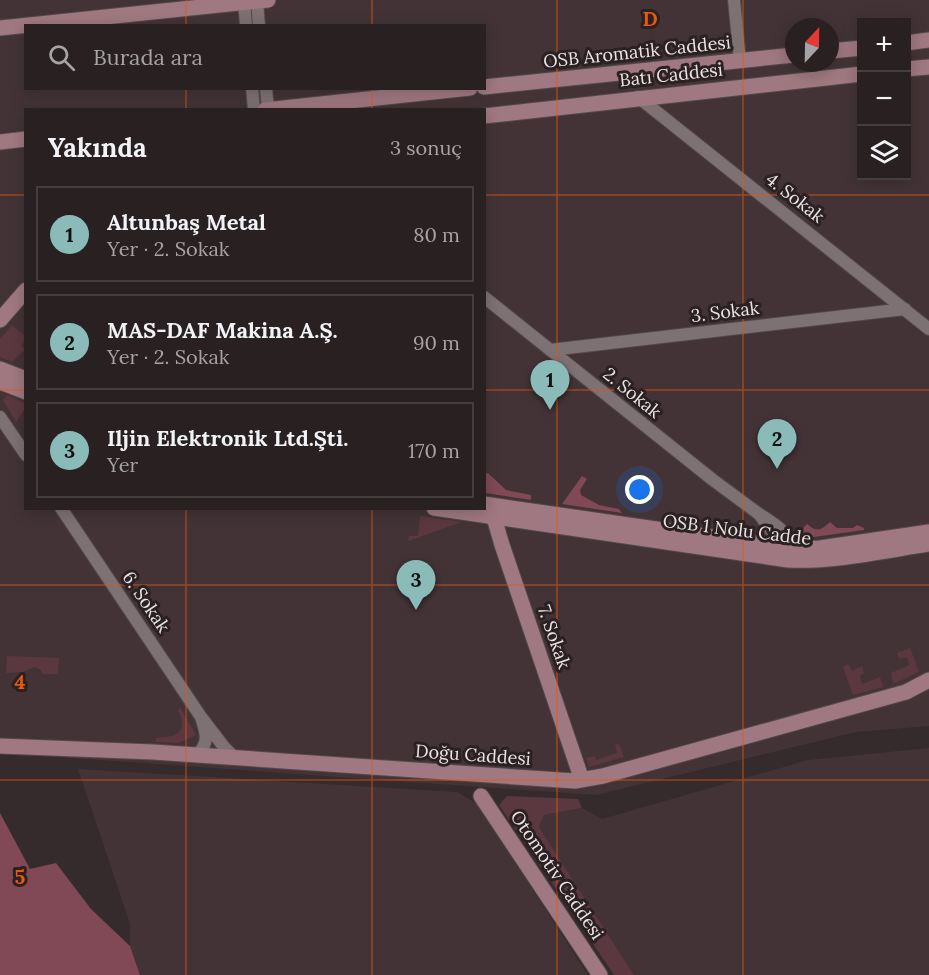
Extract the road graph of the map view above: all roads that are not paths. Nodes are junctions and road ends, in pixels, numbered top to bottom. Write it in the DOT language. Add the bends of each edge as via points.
graph roads {
  1 [pos="734,0"];
  2 [pos="254,1"];
  3 [pos="29,24"];
  4 [pos="247,24"];
  5 [pos="259,24"];
  6 [pos="24,25"];
  7 [pos="0,27"];
  8 [pos="929,40"];
  9 [pos="911,42"];
  10 [pos="857,48"];
  11 [pos="839,50"];
  12 [pos="785,56"];
  13 [pos="740,61"];
  14 [pos="929,67"];
  15 [pos="911,69"];
  16 [pos="857,74"];
  17 [pos="486,87"];
  18 [pos="252,90"];
  19 [pos="266,90"];
  20 [pos="451,90"];
  21 [pos="638,98"];
  22 [pos="254,108"];
  23 [pos="267,108"];
  24 [pos="277,108"];
  25 [pos="486,116"];
  26 [pos="24,139"];
  27 [pos="0,142"];
  28 [pos="24,292"];
  29 [pos="486,299"];
  30 [pos="905,309"];
  31 [pos="0,320"];
  32 [pos="929,329"];
  33 [pos="550,350"];
  34 [pos="0,369"];
  35 [pos="24,378"];
  36 [pos="0,382"];
  37 [pos="24,391"];
  38 [pos="0,417"];
  39 [pos="24,452"];
  40 [pos="62,510"];
  41 [pos="486,510"];
  42 [pos="759,514"];
  43 [pos="929,532"];
  44 [pos="929,544"];
  45 [pos="772,547"];
  46 [pos="790,554"];
  47 [pos="929,681"];
  48 [pos="201,717"];
  49 [pos="0,746"];
  50 [pos="197,755"];
  51 [pos="235,758"];
  52 [pos="582,780"];
  53 [pos="481,796"];
  54 [pos="600,975"];
  1 -- 13 [label="street"];
  2 -- 3 [label="street"];
  2 -- 4 [label="street"];
  2 -- 5 [label="street"];
  6 -- 7 [label="street"];
  8 -- 9 [label="street"];
  10 -- 11 [label="street"];
  12 -- 13 [label="street, OSB Aromatik Caddesi"];
  13 -- 17 [label="street, OSB Aromatik Caddesi"];
  14 -- 15 [label="street"];
  16 -- 21 [label="street, Batı Caddesi"];
  18 -- 22 [label="street"];
  19 -- 23 [label="street"];
  20 -- 24 [label="street"];
  21 -- 25 [label="street, Batı Caddesi"];
  21 -- 30 [label="street, 4. Sokak"];
  26 -- 27 [label="street"];
  28 -- 31 [label="street"];
  29 -- 33 [label="street, 2. Sokak"];
  30 -- 32 [label="street, 4. Sokak"];
  30 -- 33 [label="street, 3. Sokak"];
  33 -- 42 [label="street, 2. Sokak"];
  34 -- 35 [label="street"];
  36 -- 37 [label="street"];
  38 -- 39 [label="street"];
  40 -- 48 [label="street, 6. Sokak"];
  41 -- 45 [label="street, OSB 1 Nolu Cadde"];
  41 -- 46 [label="street, OSB 1 Nolu Cadde"];
  41 -- 52 [label="street, 7. Sokak"];
  42 -- 45 [label="street, 2. Sokak" via="773,533"];
  42 -- 46 [label="street, 2. Sokak" via="784,532 792,543"];
  43 -- 46 [label="street, OSB 1 Nolu Cadde"];
  44 -- 46 [label="street, OSB 1 Nolu Cadde" via="837,557"];
  45 -- 46 [label="street, OSB 1 Nolu Cadde"];
  47 -- 52 [label="street, Doğu Caddesi" via="906,692"];
  48 -- 50 [label="street, 6. Sokak" via="207,738"];
  48 -- 51 [label="street, 6. Sokak"];
  49 -- 50 [label="street, Doğu Caddesi"];
  50 -- 51 [label="street, Doğu Caddesi"];
  51 -- 52 [label="street, Doğu Caddesi"];
  53 -- 54 [label="street, Otomotiv Caddesi"];
}
